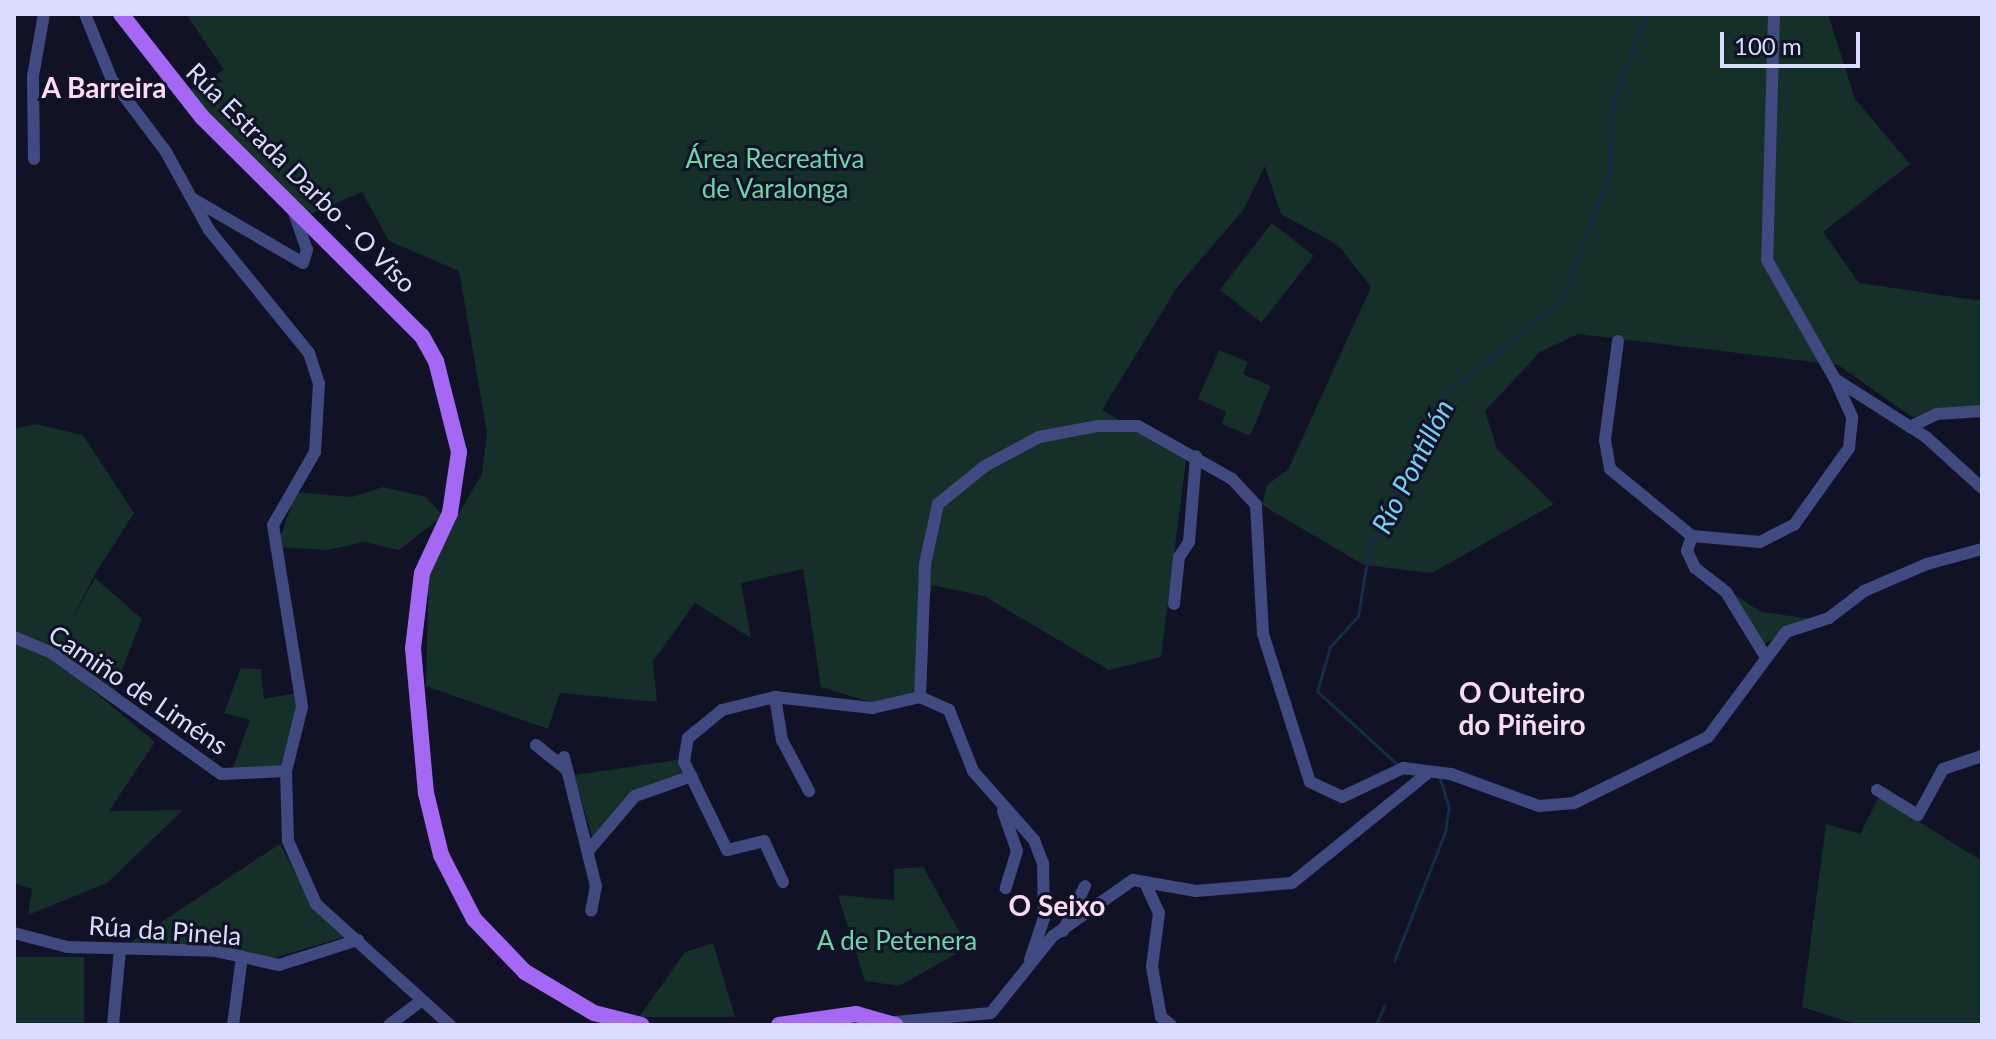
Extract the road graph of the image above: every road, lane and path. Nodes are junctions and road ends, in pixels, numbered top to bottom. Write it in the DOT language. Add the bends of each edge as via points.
graph roads {
  1 [pos="44,14"];
  2 [pos="85,14"];
  3 [pos="121,14"];
  4 [pos="1774,14"];
  5 [pos="34,159"];
  6 [pos="192,199"];
  7 [pos="293,210"];
  8 [pos="1618,341"];
  9 [pos="1835,379"];
  10 [pos="1982,411"];
  11 [pos="1910,427"];
  12 [pos="1196,456"];
  13 [pos="1982,488"];
  14 [pos="1692,536"];
  15 [pos="1982,549"];
  16 [pos="1174,604"];
  17 [pos="14,637"];
  18 [pos="1764,654"];
  19 [pos="775,697"];
  20 [pos="920,697"];
  21 [pos="536,745"];
  22 [pos="1982,756"];
  23 [pos="286,771"];
  24 [pos="1428,773"];
  25 [pos="692,776"];
  26 [pos="1877,790"];
  27 [pos="809,791"];
  28 [pos="996,798"];
  29 [pos="588,851"];
  30 [pos="783,882"];
  31 [pos="1145,883"];
  32 [pos="1085,886"];
  33 [pos="1006,888"];
  34 [pos="591,911"];
  35 [pos="1063,931"];
  36 [pos="14,933"];
  37 [pos="358,940"];
  38 [pos="120,950"];
  39 [pos="242,957"];
  40 [pos="1026,971"];
  41 [pos="420,1002"];
  42 [pos="912,1022"];
  43 [pos="888,1024"];
  44 [pos="113,1025"];
  45 [pos="233,1025"];
  46 [pos="389,1025"];
  47 [pos="450,1025"];
  48 [pos="641,1025"];
  49 [pos="779,1025"];
  50 [pos="1171,1025"];
  1 -- 5 [label="street" via="33,76"];
  2 -- 6 [label="street" via="112,80"];
  3 -- 7 [label="main road, Rúa Estrada Darbo - O Viso" via="202,117"];
  4 -- 9 [label="street" via="1767,260"];
  6 -- 7 [label="street" via="303,263 307,250"];
  6 -- 23 [label="street" via="309,353 319,383 315,452 273,525 302,707"];
  7 -- 48 [label="main road, Rúa Estrada Darbo - O Viso" via="422,336 436,361 459,452 450,513 422,573 414,633 426,793 441,855 474,919 525,972 594,1013"];
  8 -- 14 [label="street" via="1605,440 1610,469"];
  9 -- 11 [label="street"];
  9 -- 14 [label="street" via="1852,417 1849,448 1794,525 1760,542"];
  10 -- 11 [label="street" via="1937,414"];
  11 -- 13 [label="street"];
  12 -- 16 [label="street" via="1189,542 1179,557"];
  12 -- 20 [label="street" via="1138,426 1097,426 1039,437 985,466 938,504 925,564"];
  12 -- 24 [label="street" via="1256,505 1263,634 1310,782 1342,797 1388,771"];
  14 -- 18 [label="street" via="1691,563 1726,592"];
  15 -- 18 [label="street" via="1864,591 1829,618 1786,632"];
  17 -- 23 [label="street, Camiño de Liméns" via="45,648 221,774"];
  18 -- 24 [label="street" via="1708,737 1574,803 1539,806 1451,774"];
  19 -- 20 [label="street" via="872,708"];
  19 -- 25 [label="street" via="722,710 696,730 683,748"];
  19 -- 27 [label="street" via="782,740"];
  20 -- 28 [label="street" via="949,710 973,771"];
  21 -- 29 [label="street" via="566,763"];
  22 -- 26 [label="street" via="1943,769 1918,815"];
  23 -- 37 [label="street" via="284,820 296,861 316,904"];
  24 -- 31 [label="street" via="1292,883 1242,891"];
  25 -- 29 [label="street" via="635,796"];
  25 -- 30 [label="street" via="727,850 764,841"];
  28 -- 33 [label="street" via="1017,851"];
  28 -- 40 [label="street" via="1034,840 1043,863 1044,918"];
  29 -- 34 [label="street" via="596,886"];
  31 -- 35 [label="street" via="1109,891"];
  31 -- 50 [label="street" via="1159,913 1152,967 1161,1017"];
  32 -- 35 [label="street"];
  35 -- 40 [label="street"];
  36 -- 38 [label="street, Rúa da Pinela"];
  37 -- 39 [label="street, Rúa da Pinela" via="279,965"];
  37 -- 41 [label="street"];
  38 -- 39 [label="street, Rúa da Pinela"];
  38 -- 44 [label="street"];
  39 -- 45 [label="street"];
  40 -- 42 [label="street" via="991,1013"];
  41 -- 46 [label="street"];
  41 -- 47 [label="street"];
  42 -- 43 [label="street"];
  43 -- 49 [label="main road" via="856,1014"];
}
